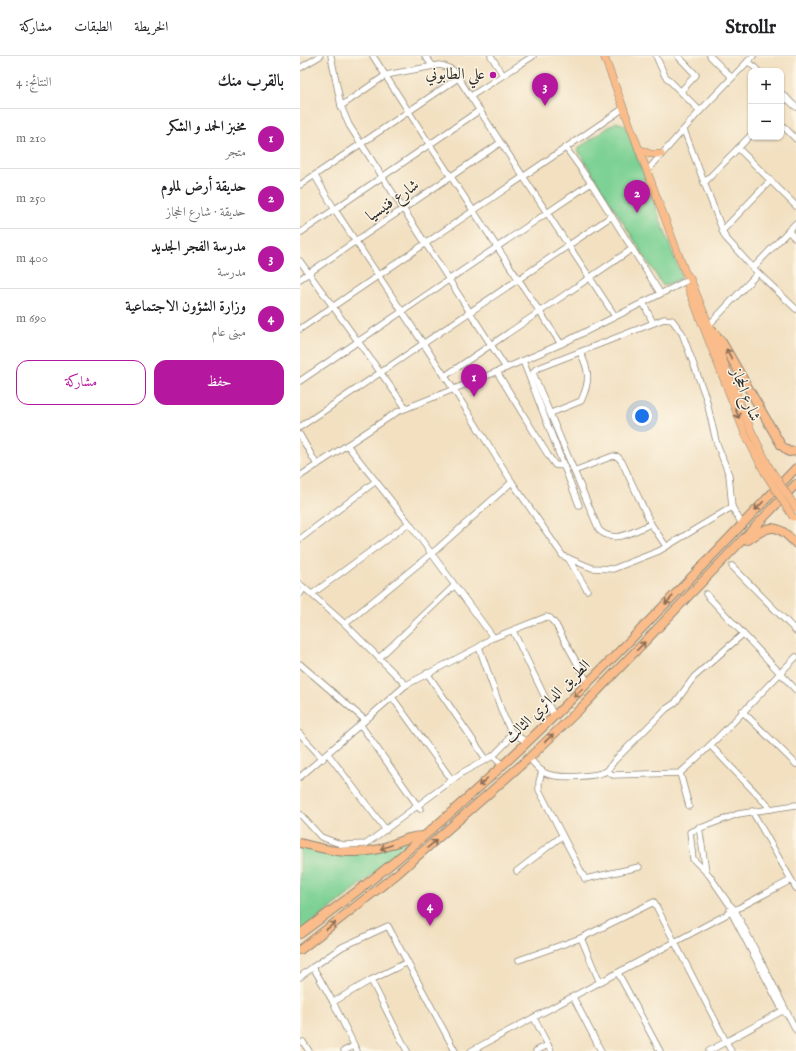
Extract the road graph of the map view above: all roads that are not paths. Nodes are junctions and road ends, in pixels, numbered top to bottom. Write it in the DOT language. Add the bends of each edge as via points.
graph roads {
  1 [pos="320,56"];
  2 [pos="330,56"];
  3 [pos="374,56"];
  4 [pos="491,56"];
  5 [pos="533,56"];
  6 [pos="604,56"];
  7 [pos="656,56"];
  8 [pos="678,56"];
  9 [pos="710,56"];
  10 [pos="753,56"];
  11 [pos="427,57"];
  12 [pos="313,58"];
  13 [pos="748,61"];
  14 [pos="432,66"];
  15 [pos="300,68"];
  16 [pos="755,68"];
  17 [pos="386,75"];
  18 [pos="503,75"];
  19 [pos="458,78"];
  20 [pos="732,78"];
  21 [pos="681,91"];
  22 [pos="471,96"];
  23 [pos="784,96"];
  24 [pos="787,98"];
  25 [pos="784,101"];
  26 [pos="341,106"];
  27 [pos="796,107"];
  28 [pos="624,108"];
  29 [pos="480,110"];
  30 [pos="700,111"];
  31 [pos="409,112"];
  32 [pos="784,127"];
  33 [pos="684,130"];
  34 [pos="748,138"];
  35 [pos="796,139"];
  36 [pos="500,143"];
  37 [pos="360,145"];
  38 [pos="430,145"];
  39 [pos="566,148"];
  40 [pos="738,148"];
  41 [pos="639,149"];
  42 [pos="661,154"];
  43 [pos="647,171"];
  44 [pos="315,176"];
  45 [pos="451,177"];
  46 [pos="382,178"];
  47 [pos="524,178"];
  48 [pos="770,181"];
  49 [pos="591,183"];
  50 [pos="704,183"];
  51 [pos="300,185"];
  52 [pos="796,206"];
  53 [pos="335,210"];
  54 [pos="403,210"];
  55 [pos="474,212"];
  56 [pos="548,212"];
  57 [pos="612,216"];
  58 [pos="796,223"];
  59 [pos="722,231"];
  60 [pos="788,231"];
  61 [pos="300,232"];
  62 [pos="796,238"];
  63 [pos="356,242"];
  64 [pos="426,244"];
  65 [pos="569,244"];
  66 [pos="498,247"];
  67 [pos="632,249"];
  68 [pos="300,261"];
  69 [pos="753,268"];
  70 [pos="685,272"];
  71 [pos="308,273"];
  72 [pos="758,273"];
  73 [pos="379,276"];
  74 [pos="591,277"];
  75 [pos="300,279"];
  76 [pos="448,279"];
  77 [pos="519,279"];
  78 [pos="686,281"];
  79 [pos="660,293"];
  80 [pos="643,302"];
  81 [pos="332,307"];
  82 [pos="796,309"];
  83 [pos="402,311"];
  84 [pos="470,312"];
  85 [pos="541,312"];
  86 [pos="615,316"];
  87 [pos="652,323"];
  88 [pos="709,327"];
  89 [pos="300,329"];
  90 [pos="359,341"];
  91 [pos="422,343"];
  92 [pos="491,344"];
  93 [pos="561,344"];
  94 [pos="580,352"];
  95 [pos="523,361"];
  96 [pos="506,368"];
  97 [pos="380,372"];
  98 [pos="497,372"];
  99 [pos="445,376"];
  100 [pos="300,381"];
  101 [pos="454,390"];
  102 [pos="406,408"];
  103 [pos="551,413"];
  104 [pos="300,426"];
  105 [pos="300,435"];
  106 [pos="348,445"];
  107 [pos="796,451"];
  108 [pos="317,465"];
  109 [pos="564,466"];
  110 [pos="796,468"];
  111 [pos="766,469"];
  112 [pos="574,471"];
  113 [pos="300,476"];
  114 [pos="376,481"];
  115 [pos="512,482"];
  116 [pos="796,484"];
  117 [pos="579,505"];
  118 [pos="732,507"];
  119 [pos="796,508"];
  120 [pos="794,519"];
  121 [pos="409,523"];
  122 [pos="651,524"];
  123 [pos="742,524"];
  124 [pos="300,539"];
  125 [pos="796,544"];
  126 [pos="666,546"];
  127 [pos="731,552"];
  128 [pos="431,554"];
  129 [pos="568,558"];
  130 [pos="732,566"];
  131 [pos="302,586"];
  132 [pos="454,586"];
  133 [pos="587,590"];
  134 [pos="300,594"];
  135 [pos="312,594"];
  136 [pos="706,594"];
  137 [pos="345,624"];
  138 [pos="513,631"];
  139 [pos="796,631"];
  140 [pos="743,634"];
  141 [pos="493,638"];
  142 [pos="479,647"];
  143 [pos="796,657"];
  144 [pos="380,658"];
  145 [pos="300,664"];
  146 [pos="427,673"];
  147 [pos="780,673"];
  148 [pos="588,683"];
  149 [pos="406,685"];
  150 [pos="796,690"];
  151 [pos="392,697"];
  152 [pos="742,711"];
  153 [pos="554,716"];
  154 [pos="365,720"];
  155 [pos="360,724"];
  156 [pos="511,732"];
  157 [pos="300,734"];
  158 [pos="527,742"];
  159 [pos="711,746"];
  160 [pos="328,754"];
  161 [pos="493,756"];
  162 [pos="530,758"];
  163 [pos="323,759"];
  164 [pos="486,759"];
  165 [pos="613,762"];
  166 [pos="796,764"];
  167 [pos="502,765"];
  168 [pos="542,771"];
  169 [pos="607,772"];
  170 [pos="680,774"];
  171 [pos="613,775"];
  172 [pos="300,777"];
  173 [pos="452,780"];
  174 [pos="796,804"];
  175 [pos="689,806"];
  176 [pos="419,808"];
  177 [pos="771,809"];
  178 [pos="752,811"];
  179 [pos="300,814"];
  180 [pos="699,827"];
  181 [pos="386,830"];
  182 [pos="423,836"];
  183 [pos="562,836"];
  184 [pos="300,843"];
  185 [pos="639,867"];
  186 [pos="517,871"];
  187 [pos="706,872"];
  188 [pos="791,880"];
  189 [pos="796,888"];
  190 [pos="733,912"];
  191 [pos="300,934"];
  192 [pos="581,938"];
  193 [pos="675,943"];
  194 [pos="300,950"];
  195 [pos="519,960"];
  196 [pos="408,962"];
  197 [pos="314,967"];
  198 [pos="618,973"];
  199 [pos="300,977"];
  200 [pos="371,980"];
  201 [pos="600,983"];
  202 [pos="574,997"];
  203 [pos="334,1002"];
  204 [pos="785,1010"];
  205 [pos="534,1018"];
  206 [pos="796,1030"];
  207 [pos="301,1040"];
  208 [pos="726,1041"];
  209 [pos="548,1045"];
  210 [pos="355,1049"];
  211 [pos="309,1051"];
  212 [pos="344,1051"];
  213 [pos="407,1051"];
  214 [pos="455,1051"];
  215 [pos="471,1051"];
  216 [pos="536,1051"];
  217 [pos="551,1051"];
  218 [pos="601,1051"];
  219 [pos="660,1051"];
  220 [pos="709,1051"];
  221 [pos="731,1051"];
  1 -- 12 [label="street"];
  2 -- 26 [label="street"];
  3 -- 17 [label="street"];
  4 -- 18 [label="street"];
  5 -- 18 [label="street"];
  6 -- 28 [label="main road, شارع الحجاز"];
  7 -- 21 [label="street" via="665,76"];
  8 -- 21 [label="street" via="696,75"];
  9 -- 20 [label="street"];
  10 -- 13 [label="street"];
  11 -- 14 [label="street"];
  12 -- 15 [label="street"];
  13 -- 16 [label="street"];
  13 -- 20 [label="street"];
  14 -- 17 [label="street"];
  14 -- 19 [label="street" via="448,67"];
  17 -- 26 [label="street"];
  17 -- 31 [label="street"];
  18 -- 22 [label="street"];
  19 -- 22 [label="street"];
  19 -- 31 [label="street"];
  20 -- 30 [label="street"];
  21 -- 30 [label="street"];
  22 -- 29 [label="street"];
  23 -- 24 [label="street"];
  24 -- 25 [label="street"];
  24 -- 27 [label="street"];
  26 -- 37 [label="street"];
  28 -- 39 [label="street"];
  28 -- 41 [label="main road, شارع الحجاز"];
  29 -- 36 [label="street"];
  29 -- 38 [label="street"];
  30 -- 33 [label="street"];
  31 -- 37 [label="street"];
  31 -- 38 [label="street"];
  32 -- 35 [label="street"];
  33 -- 42 [label="street"];
  33 -- 50 [label="street"];
  34 -- 40 [label="street"];
  36 -- 45 [label="street, شارع فنيسيا"];
  36 -- 47 [label="street"];
  37 -- 44 [label="street"];
  37 -- 46 [label="street"];
  38 -- 45 [label="street"];
  38 -- 46 [label="street"];
  39 -- 47 [label="street"];
  39 -- 49 [label="street"];
  40 -- 48 [label="street"];
  40 -- 50 [label="street"];
  41 -- 42 [label="main road" via="650,154"];
  41 -- 43 [label="main road, شارع الحجاز"];
  42 -- 43 [label="street"];
  43 -- 70 [label="main road, شارع الحجاز"];
  44 -- 51 [label="street"];
  44 -- 53 [label="street"];
  45 -- 54 [label="street, شارع فنيسيا"];
  45 -- 55 [label="street"];
  46 -- 53 [label="street"];
  46 -- 54 [label="street"];
  47 -- 55 [label="street"];
  47 -- 56 [label="street"];
  48 -- 52 [label="street"];
  48 -- 59 [label="street"];
  49 -- 56 [label="street"];
  49 -- 57 [label="street"];
  50 -- 59 [label="street"];
  53 -- 61 [label="street"];
  53 -- 63 [label="street"];
  54 -- 63 [label="street, شارع فنيسيا"];
  54 -- 64 [label="street"];
  55 -- 64 [label="street"];
  55 -- 66 [label="street"];
  56 -- 65 [label="street"];
  56 -- 66 [label="street"];
  57 -- 65 [label="street"];
  57 -- 67 [label="street"];
  58 -- 60 [label="street"];
  59 -- 69 [label="street" via="730,244"];
  60 -- 62 [label="street"];
  60 -- 69 [label="street"];
  63 -- 71 [label="street, شارع فنيسيا"];
  63 -- 73 [label="street"];
  64 -- 73 [label="street"];
  64 -- 76 [label="street"];
  65 -- 74 [label="street"];
  65 -- 77 [label="street"];
  66 -- 76 [label="street"];
  66 -- 77 [label="street"];
  67 -- 74 [label="street"];
  67 -- 79 [label="street"];
  68 -- 71 [label="street"];
  69 -- 72 [label="street"];
  70 -- 78 [label="main road, شارع الحجاز"];
  70 -- 88 [label="main road, شارع الحجاز" via="690,278"];
  71 -- 75 [label="street, شارع فنيسيا"];
  71 -- 81 [label="street"];
  72 -- 82 [label="street"];
  72 -- 88 [label="street"];
  73 -- 81 [label="street"];
  73 -- 83 [label="street"];
  74 -- 85 [label="street"];
  74 -- 86 [label="street"];
  76 -- 83 [label="street"];
  76 -- 84 [label="street"];
  77 -- 84 [label="street"];
  77 -- 85 [label="street"];
  78 -- 79 [label="street"];
  78 -- 111 [label="main road, شارع الحجاز, one-way" via="745,434"];
  79 -- 80 [label="street"];
  80 -- 86 [label="street"];
  80 -- 87 [label="street"];
  81 -- 89 [label="street"];
  81 -- 90 [label="street"];
  83 -- 90 [label="street"];
  83 -- 91 [label="street"];
  84 -- 91 [label="street"];
  84 -- 92 [label="street"];
  85 -- 92 [label="street"];
  85 -- 93 [label="street"];
  86 -- 93 [label="street"];
  87 -- 94 [label="street"];
  87 -- 118 [label="street" via="664,319 672,320 682,333 706,398 716,441 729,475"];
  107 -- 88 [label="highway, one-way" via="789,452 781,445 722,342"];
  88 -- 111 [label="main road, شارع الحجاز"];
  90 -- 97 [label="street"];
  90 -- 100 [label="street"];
  91 -- 97 [label="street"];
  91 -- 99 [label="street"];
  92 -- 96 [label="street"];
  92 -- 99 [label="street"];
  93 -- 95 [label="street"];
  94 -- 103 [label="street" via="586,365 588,383 580,401"];
  94 -- 103 [label="street" via="533,372"];
  95 -- 96 [label="street"];
  95 -- 109 [label="street"];
  96 -- 98 [label="street"];
  97 -- 102 [label="street"];
  97 -- 104 [label="street"];
  98 -- 101 [label="street"];
  98 -- 109 [label="street" via="555,465"];
  99 -- 101 [label="street"];
  101 -- 102 [label="street"];
  101 -- 115 [label="street"];
  102 -- 106 [label="street"];
  103 -- 112 [label="street"];
  105 -- 108 [label="street"];
  106 -- 108 [label="street"];
  106 -- 114 [label="street"];
  108 -- 113 [label="street"];
  109 -- 117 [label="street"];
  110 -- 123 [label="highway, الطريق الدائري الثالث, one-way"];
  111 -- 119 [label="main road, شارع الحجاز, bridge"];
  111 -- 120 [label="main road, شارع الحجاز, bridge"];
  112 -- 122 [label="street" via="599,530 606,536 614,538"];
  112 -- 122 [label="street" via="613,456 618,457"];
  114 -- 121 [label="street"];
  114 -- 124 [label="street"];
  115 -- 128 [label="street"];
  115 -- 129 [label="street" via="561,554"];
  116 -- 127 [label="highway, الطريق الدائري الثالث"];
  118 -- 123 [label="street"];
  118 -- 126 [label="street"];
  121 -- 128 [label="street"];
  121 -- 135 [label="street"];
  122 -- 126 [label="street"];
  123 -- 148 [label="highway, الطريق الدائري الثالث, one-way"];
  125 -- 127 [label="highway" via="780,529 772,527 763,530"];
  126 -- 129 [label="street" via="613,569 592,568"];
  162 -- 127 [label="highway, الطريق الدائري الثالث, one-way"];
  128 -- 132 [label="street"];
  128 -- 137 [label="street"];
  129 -- 133 [label="street"];
  130 -- 139 [label="street"];
  131 -- 134 [label="street"];
  131 -- 135 [label="street"];
  132 -- 141 [label="street"];
  132 -- 144 [label="street"];
  135 -- 137 [label="street"];
  136 -- 140 [label="street"];
  137 -- 144 [label="street"];
  138 -- 141 [label="street"];
  138 -- 148 [label="street" via="546,617 550,618"];
  138 -- 153 [label="street"];
  140 -- 147 [label="street"];
  140 -- 165 [label="street" via="694,678 675,703 666,708"];
  141 -- 142 [label="street"];
  142 -- 146 [label="street"];
  142 -- 156 [label="street"];
  143 -- 147 [label="street"];
  144 -- 149 [label="street"];
  145 -- 154 [label="street"];
  146 -- 149 [label="street"];
  146 -- 164 [label="street"];
  147 -- 150 [label="street"];
  147 -- 152 [label="street"];
  148 -- 153 [label="highway, الطريق الدائري الثالث, one-way"];
  149 -- 151 [label="street"];
  151 -- 154 [label="street"];
  151 -- 173 [label="street"];
  152 -- 159 [label="street"];
  152 -- 166 [label="street"];
  153 -- 158 [label="highway, الطريق الدائري الثالث"];
  154 -- 155 [label="street"];
  155 -- 160 [label="street"];
  155 -- 176 [label="street"];
  156 -- 158 [label="street"];
  156 -- 161 [label="street" via="507,742"];
  157 -- 163 [label="street"];
  158 -- 167 [label="highway, الطريق الدائري الثالث"];
  159 -- 170 [label="street"];
  159 -- 177 [label="street"];
  160 -- 163 [label="street"];
  160 -- 181 [label="street"];
  161 -- 164 [label="street"];
  161 -- 167 [label="street"];
  162 -- 168 [label="street"];
  194 -- 162 [label="highway, الطريق الدائري الثالث, one-way" via="397,874"];
  163 -- 172 [label="street"];
  164 -- 173 [label="street"];
  165 -- 169 [label="street"];
  165 -- 171 [label="street"];
  167 -- 182 [label="highway, الطريق الدائري الثالث, one-way"];
  168 -- 169 [label="street" via="573,777"];
  168 -- 183 [label="street" via="539,790"];
  169 -- 171 [label="street"];
  170 -- 171 [label="street"];
  170 -- 175 [label="street"];
  173 -- 176 [label="street"];
  174 -- 177 [label="street"];
  176 -- 181 [label="street"];
  177 -- 178 [label="street"];
  178 -- 180 [label="street"];
  178 -- 188 [label="street"];
  179 -- 181 [label="street" via="319,836 343,845 366,844"];
  180 -- 187 [label="street"];
  180 -- 187 [label="street" via="690,832 693,859"];
  182 -- 184 [label="highway, one-way" via="411,836 380,849 355,852 327,850"];
  182 -- 191 [label="highway, الطريق الدائري الثالث" via="386,869"];
  183 -- 185 [label="street" via="586,879"];
  183 -- 186 [label="street"];
  187 -- 190 [label="street"];
  188 -- 189 [label="street"];
  188 -- 190 [label="street"];
  190 -- 193 [label="street"];
  190 -- 204 [label="street"];
  192 -- 193 [label="street" via="654,902"];
  192 -- 195 [label="street"];
  192 -- 201 [label="street"];
  193 -- 198 [label="street"];
  193 -- 208 [label="street"];
  196 -- 197 [label="street" via="387,926 342,947"];
  196 -- 200 [label="street"];
  196 -- 214 [label="street"];
  197 -- 199 [label="street"];
  197 -- 203 [label="street"];
  198 -- 201 [label="street"];
  198 -- 219 [label="street"];
  200 -- 203 [label="street"];
  200 -- 213 [label="street"];
  201 -- 202 [label="street"];
  202 -- 205 [label="street"];
  202 -- 218 [label="street"];
  203 -- 210 [label="street"];
  204 -- 206 [label="street"];
  204 -- 208 [label="street"];
  205 -- 209 [label="street"];
  205 -- 215 [label="street"];
  207 -- 211 [label="street"];
  208 -- 220 [label="street"];
  208 -- 221 [label="street"];
  209 -- 216 [label="street"];
  209 -- 217 [label="street"];
  210 -- 212 [label="street"];
}
